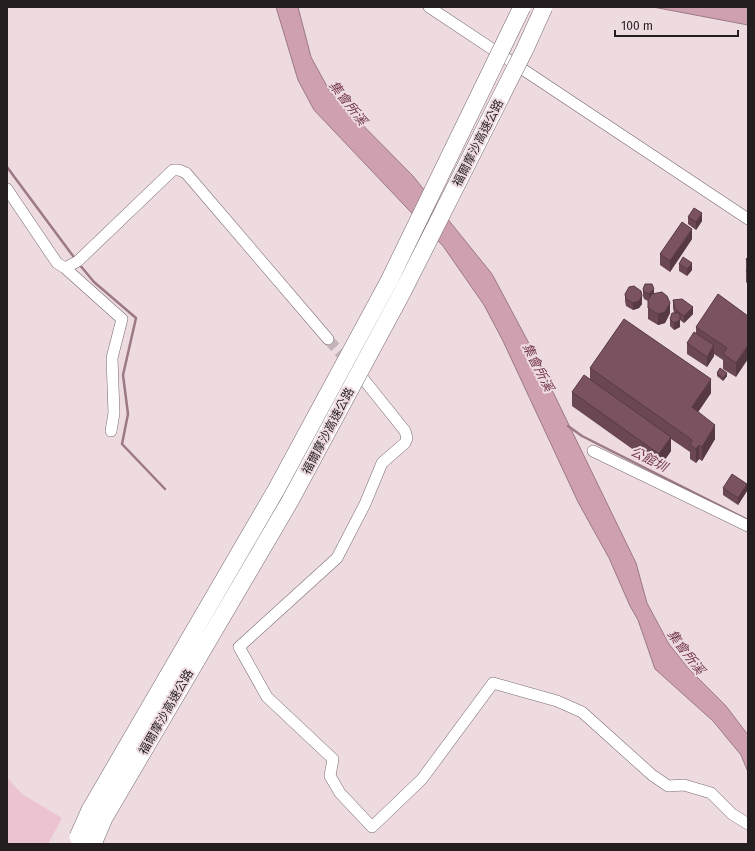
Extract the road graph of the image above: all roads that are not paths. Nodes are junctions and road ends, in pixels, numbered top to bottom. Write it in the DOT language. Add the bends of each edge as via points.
graph roads {
  1 [pos="428,7"];
  2 [pos="522,7"];
  3 [pos="544,7"];
  4 [pos="7,189"];
  5 [pos="748,219"];
  6 [pos="65,268"];
  7 [pos="328,339"];
  8 [pos="356,371"];
  9 [pos="111,431"];
  10 [pos="593,451"];
  11 [pos="748,526"];
  12 [pos="748,824"];
  13 [pos="86,840"];
  1 -- 5 [label="street"];
  2 -- 13 [label="highway, 福爾摩沙高速公路, bridge" via="389,281 276,490 90,810"];
  3 -- 13 [label="highway, 福爾摩沙高速公路, bridge" via="403,291 290,501 104,818"];
  4 -- 6 [label="street" via="58,263"];
  6 -- 7 [label="street" via="78,262 173,170 179,170 186,173"];
  6 -- 9 [label="street" via="122,319 112,358 114,413"];
  8 -- 12 [label="street" via="406,431 406,443 382,463 365,504 337,558 239,647 267,697 333,759 330,776 340,793 372,827 422,779 493,683 557,701 582,712 652,775 668,786 684,785 711,793 732,814"];
  10 -- 11 [label="street"];
}
